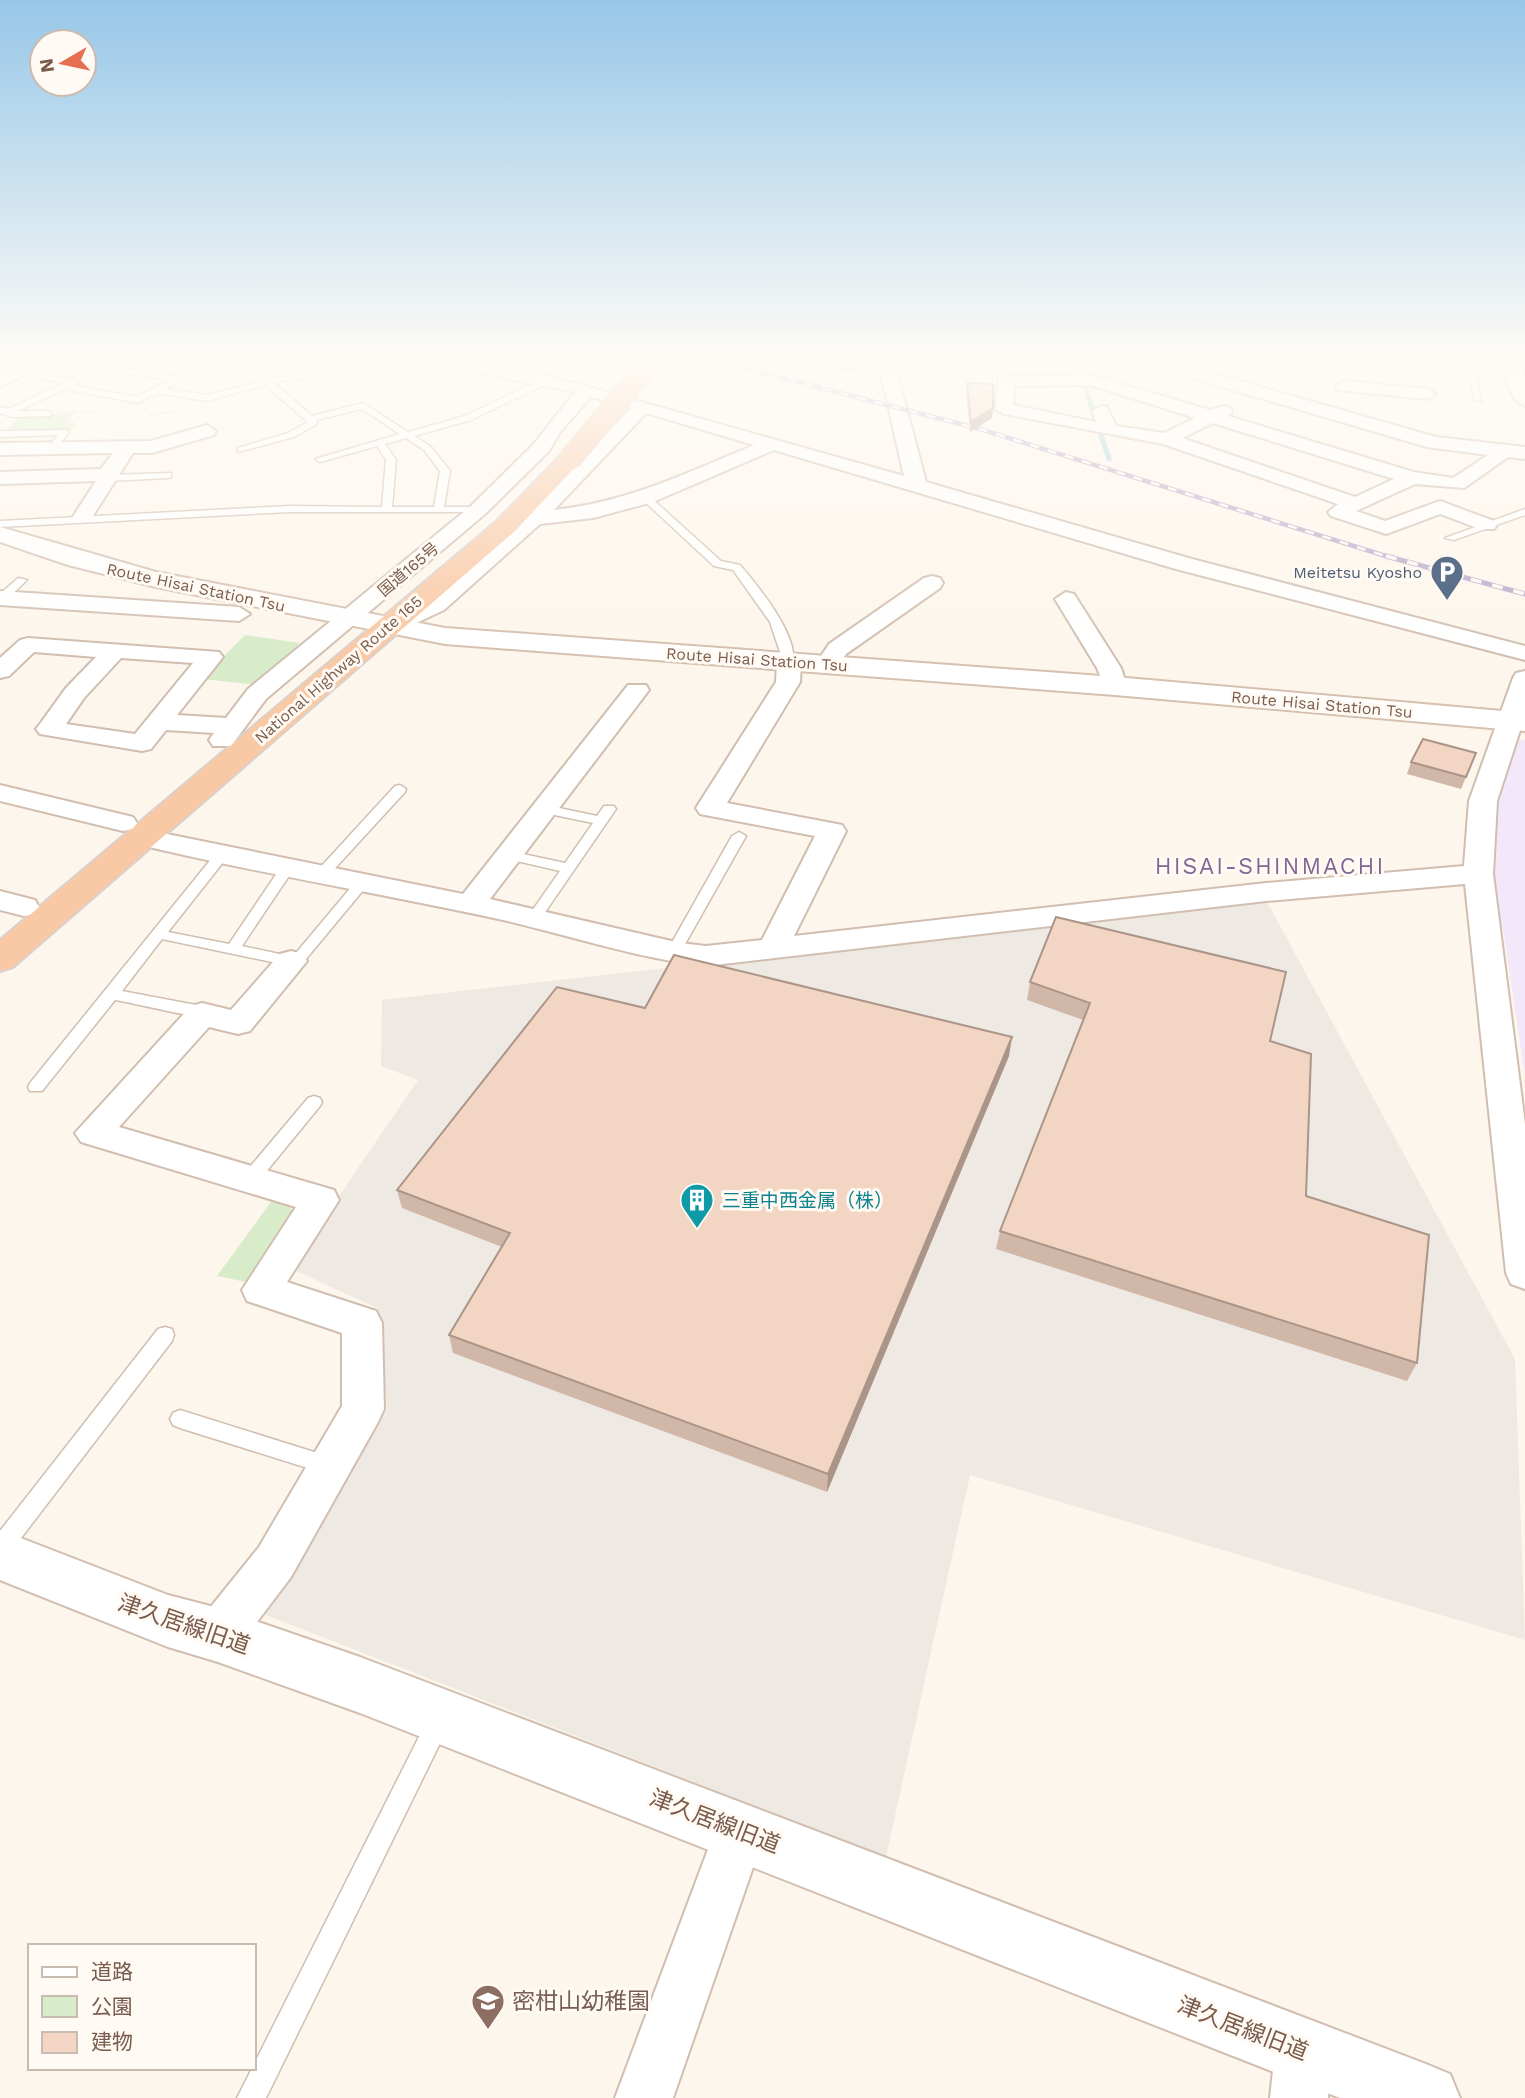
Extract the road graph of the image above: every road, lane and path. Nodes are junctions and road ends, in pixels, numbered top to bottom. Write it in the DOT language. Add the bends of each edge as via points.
graph roads {
  1 [pos="122,455"];
  2 [pos="334,455"];
  3 [pos="388,455"];
  4 [pos="432,455"];
  5 [pos="534,455"];
  6 [pos="596,455"];
  7 [pos="747,455"];
  8 [pos="804,455"];
  9 [pos="909,455"];
  10 [pos="1213,455"];
  11 [pos="1338,455"];
  12 [pos="1499,455"];
  13 [pos="560,457"];
  14 [pos="320,459"];
  15 [pos="168,475"];
  16 [pos="107,476"];
  17 [pos="0,478"];
  18 [pos="1412,478"];
  19 [pos="917,488"];
  20 [pos="646,498"];
  21 [pos="1357,504"];
  22 [pos="387,509"];
  23 [pos="439,509"];
  24 [pos="478,510"];
  25 [pos="1525,512"];
  26 [pos="82,518"];
  27 [pos="534,519"];
  28 [pos="0,524"];
  29 [pos="1487,525"];
  30 [pos="0,534"];
  31 [pos="1450,538"];
  32 [pos="22,580"];
  33 [pos="932,583"];
  34 [pos="1066,598"];
  35 [pos="1,599"];
  36 [pos="239,614"];
  37 [pos="365,623"];
  38 [pos="115,652"];
  39 [pos="1525,653"];
  40 [pos="789,661"];
  41 [pos="828,665"];
  42 [pos="0,671"];
  43 [pos="1525,678"];
  44 [pos="1115,685"];
  45 [pos="637,690"];
  46 [pos="1517,721"];
  47 [pos="160,722"];
  48 [pos="228,733"];
  49 [pos="400,789"];
  50 [pos="0,793"];
  51 [pos="544,809"];
  52 [pos="133,830"];
  53 [pos="739,835"];
  54 [pos="509,855"];
  55 [pos="221,856"];
  56 [pos="288,867"];
  57 [pos="567,868"];
  58 [pos="322,874"];
  59 [pos="1478,874"];
  60 [pos="363,882"];
  61 [pos="471,904"];
  62 [pos="8,911"];
  63 [pos="534,918"];
  64 [pos="158,934"];
  65 [pos="233,949"];
  66 [pos="777,949"];
  67 [pos="673,953"];
  68 [pos="0,959"];
  69 [pos="291,961"];
  70 [pos="111,994"];
  71 [pos="202,1014"];
  72 [pos="36,1087"];
  73 [pos="314,1102"];
  74 [pos="250,1179"];
  75 [pos="1525,1273"];
  76 [pos="165,1335"];
  77 [pos="180,1419"];
  78 [pos="330,1466"];
  79 [pos="0,1548"];
  80 [pos="0,1555"];
  81 [pos="218,1635"];
  82 [pos="442,1717"];
  83 [pos="740,1830"];
  84 [pos="1301,2075"];
  85 [pos="251,2098"];
  86 [pos="644,2098"];
  87 [pos="1426,2098"];
  1 -- 16 [label="street"];
  2 -- 14 [label="lane"];
  3 -- 22 [label="lane"];
  4 -- 23 [label="lane" via="445,471"];
  5 -- 24 [label="street, 国道165号"];
  6 -- 27 [label="street, 国道165号"];
  7 -- 20 [label="street"];
  8 -- 19 [label="street"];
  9 -- 19 [label="street"];
  10 -- 21 [label="street"];
  11 -- 18 [label="street"];
  12 -- 18 [label="street" via="1457,484"];
  13 -- 37 [label="highway, National Highway Route 165" via="506,526"];
  15 -- 16 [label="lane"];
  16 -- 17 [label="street"];
  16 -- 26 [label="street"];
  18 -- 21 [label="street"];
  19 -- 39 [label="street" via="1196,568"];
  20 -- 27 [label="street" via="593,512"];
  20 -- 40 [label="lane" via="718,564 736,567 769,607"];
  21 -- 29 [label="street" via="1338,512 1386,528 1440,507"];
  22 -- 23 [label="lane"];
  22 -- 26 [label="lane"];
  23 -- 24 [label="lane"];
  24 -- 37 [label="street, 国道165号"];
  25 -- 29 [label="lane"];
  26 -- 28 [label="lane"];
  27 -- 37 [label="street, 国道165号" via="436,605"];
  29 -- 31 [label="lane"];
  30 -- 37 [label="main road, Route Hisai Station Tsu" via="132,575"];
  32 -- 35 [label="lane"];
  33 -- 41 [label="street" via="837,649"];
  34 -- 44 [label="street"];
  35 -- 36 [label="street"];
  37 -- 40 [label="main road, Route Hisai Station Tsu" via="445,636"];
  37 -- 48 [label="highway, National Highway Route 165"];
  37 -- 52 [label="highway, National Highway Route 165"];
  38 -- 42 [label="street" via="27,645"];
  38 -- 47 [label="street" via="212,657"];
  38 -- 47 [label="street" via="75,693 49,729 142,743"];
  40 -- 41 [label="main road, Route Hisai Station Tsu"];
  40 -- 66 [label="street" via="788,682 710,808 832,831 778,937"];
  41 -- 44 [label="main road, Route Hisai Station Tsu"];
  43 -- 46 [label="street"];
  44 -- 46 [label="main road, Route Hisai Station Tsu"];
  45 -- 51 [label="street"];
  46 -- 59 [label="street" via="1483,801"];
  47 -- 48 [label="street"];
  48 -- 52 [label="highway, National Highway Route 165"];
  49 -- 58 [label="lane"];
  50 -- 52 [label="street"];
  51 -- 54 [label="street"];
  51 -- 57 [label="lane" via="605,815"];
  52 -- 55 [label="street"];
  52 -- 62 [label="highway, National Highway Route 165"];
  52 -- 68 [label="highway, National Highway Route 165"];
  53 -- 67 [label="lane"];
  54 -- 57 [label="lane"];
  54 -- 61 [label="street"];
  55 -- 56 [label="street"];
  55 -- 64 [label="lane"];
  56 -- 58 [label="street"];
  56 -- 65 [label="lane"];
  57 -- 63 [label="lane"];
  58 -- 60 [label="street"];
  59 -- 66 [label="street" via="1266,892"];
  59 -- 75 [label="street"];
  60 -- 61 [label="street"];
  60 -- 69 [label="lane" via="301,956"];
  61 -- 63 [label="street"];
  63 -- 67 [label="street"];
  64 -- 65 [label="lane"];
  64 -- 70 [label="lane"];
  65 -- 69 [label="lane"];
  66 -- 67 [label="street" via="706,956"];
  69 -- 71 [label="street" via="238,1023"];
  70 -- 71 [label="lane"];
  70 -- 72 [label="lane"];
  71 -- 74 [label="street" via="93,1133"];
  73 -- 74 [label="lane"];
  74 -- 78 [label="street" via="321,1200 261,1290 362,1323 363,1409"];
  76 -- 79 [label="lane"];
  77 -- 78 [label="lane"];
  78 -- 81 [label="street" via="275,1562"];
  80 -- 81 [label="main road, 津久居線旧道" via="168,1621"];
  81 -- 82 [label="main road, 津久居線旧道"];
  82 -- 83 [label="main road, 津久居線旧道"];
  82 -- 85 [label="lane"];
  83 -- 84 [label="main road, 津久居線旧道"];
  83 -- 86 [label="street"];
  84 -- 87 [label="main road, 津久居線旧道"];
}
